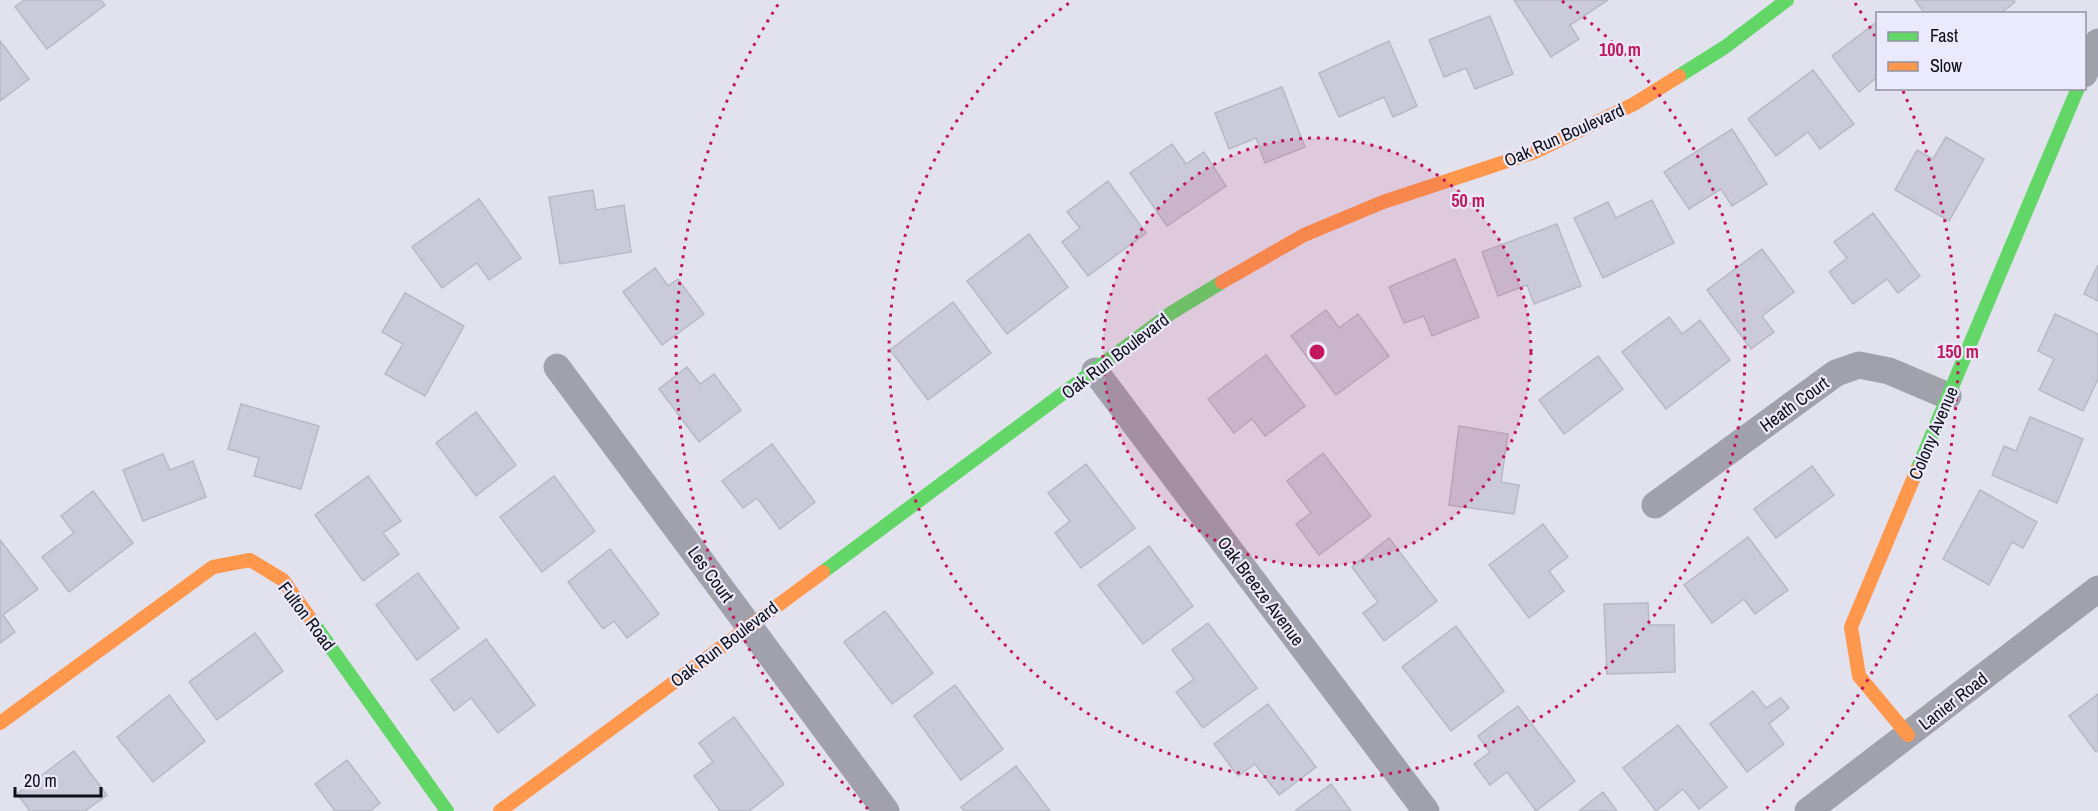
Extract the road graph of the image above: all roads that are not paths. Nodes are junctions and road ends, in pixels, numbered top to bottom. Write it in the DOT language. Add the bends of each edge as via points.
graph roads {
  1 [pos="1787,0"];
  2 [pos="2098,42"];
  3 [pos="2086,72"];
  4 [pos="2077,90"];
  5 [pos="557,367"];
  6 [pos="1095,371"];
  7 [pos="1948,396"];
  8 [pos="1655,505"];
  9 [pos="2098,589"];
  10 [pos="748,626"];
  11 [pos="0,723"];
  12 [pos="1908,735"];
  13 [pos="447,811"];
  14 [pos="500,811"];
  15 [pos="886,811"];
  16 [pos="1426,811"];
  17 [pos="1808,811"];
  1 -- 6 [label="street, Oak Run Boulevard" via="1725,46 1634,104 1535,152 1383,202 1285,246 1171,314"];
  2 -- 3 [label="street"];
  4 -- 7 [label="street, Colony Avenue"];
  5 -- 10 [label="street, Les Court"];
  6 -- 10 [label="street, Oak Run Boulevard"];
  6 -- 16 [label="street, Oak Breeze Avenue"];
  7 -- 8 [label="street, Heath Court" via="1889,371 1859,365 1836,373"];
  7 -- 12 [label="street, Colony Avenue" via="1851,627 1859,676"];
  9 -- 12 [label="street, Lanier Road"];
  10 -- 14 [label="street, Oak Run Boulevard"];
  10 -- 15 [label="street, Les Court"];
  11 -- 13 [label="street, Fulton Road" via="213,567 250,560 283,580"];
  12 -- 17 [label="street, Lanier Road"];
}
